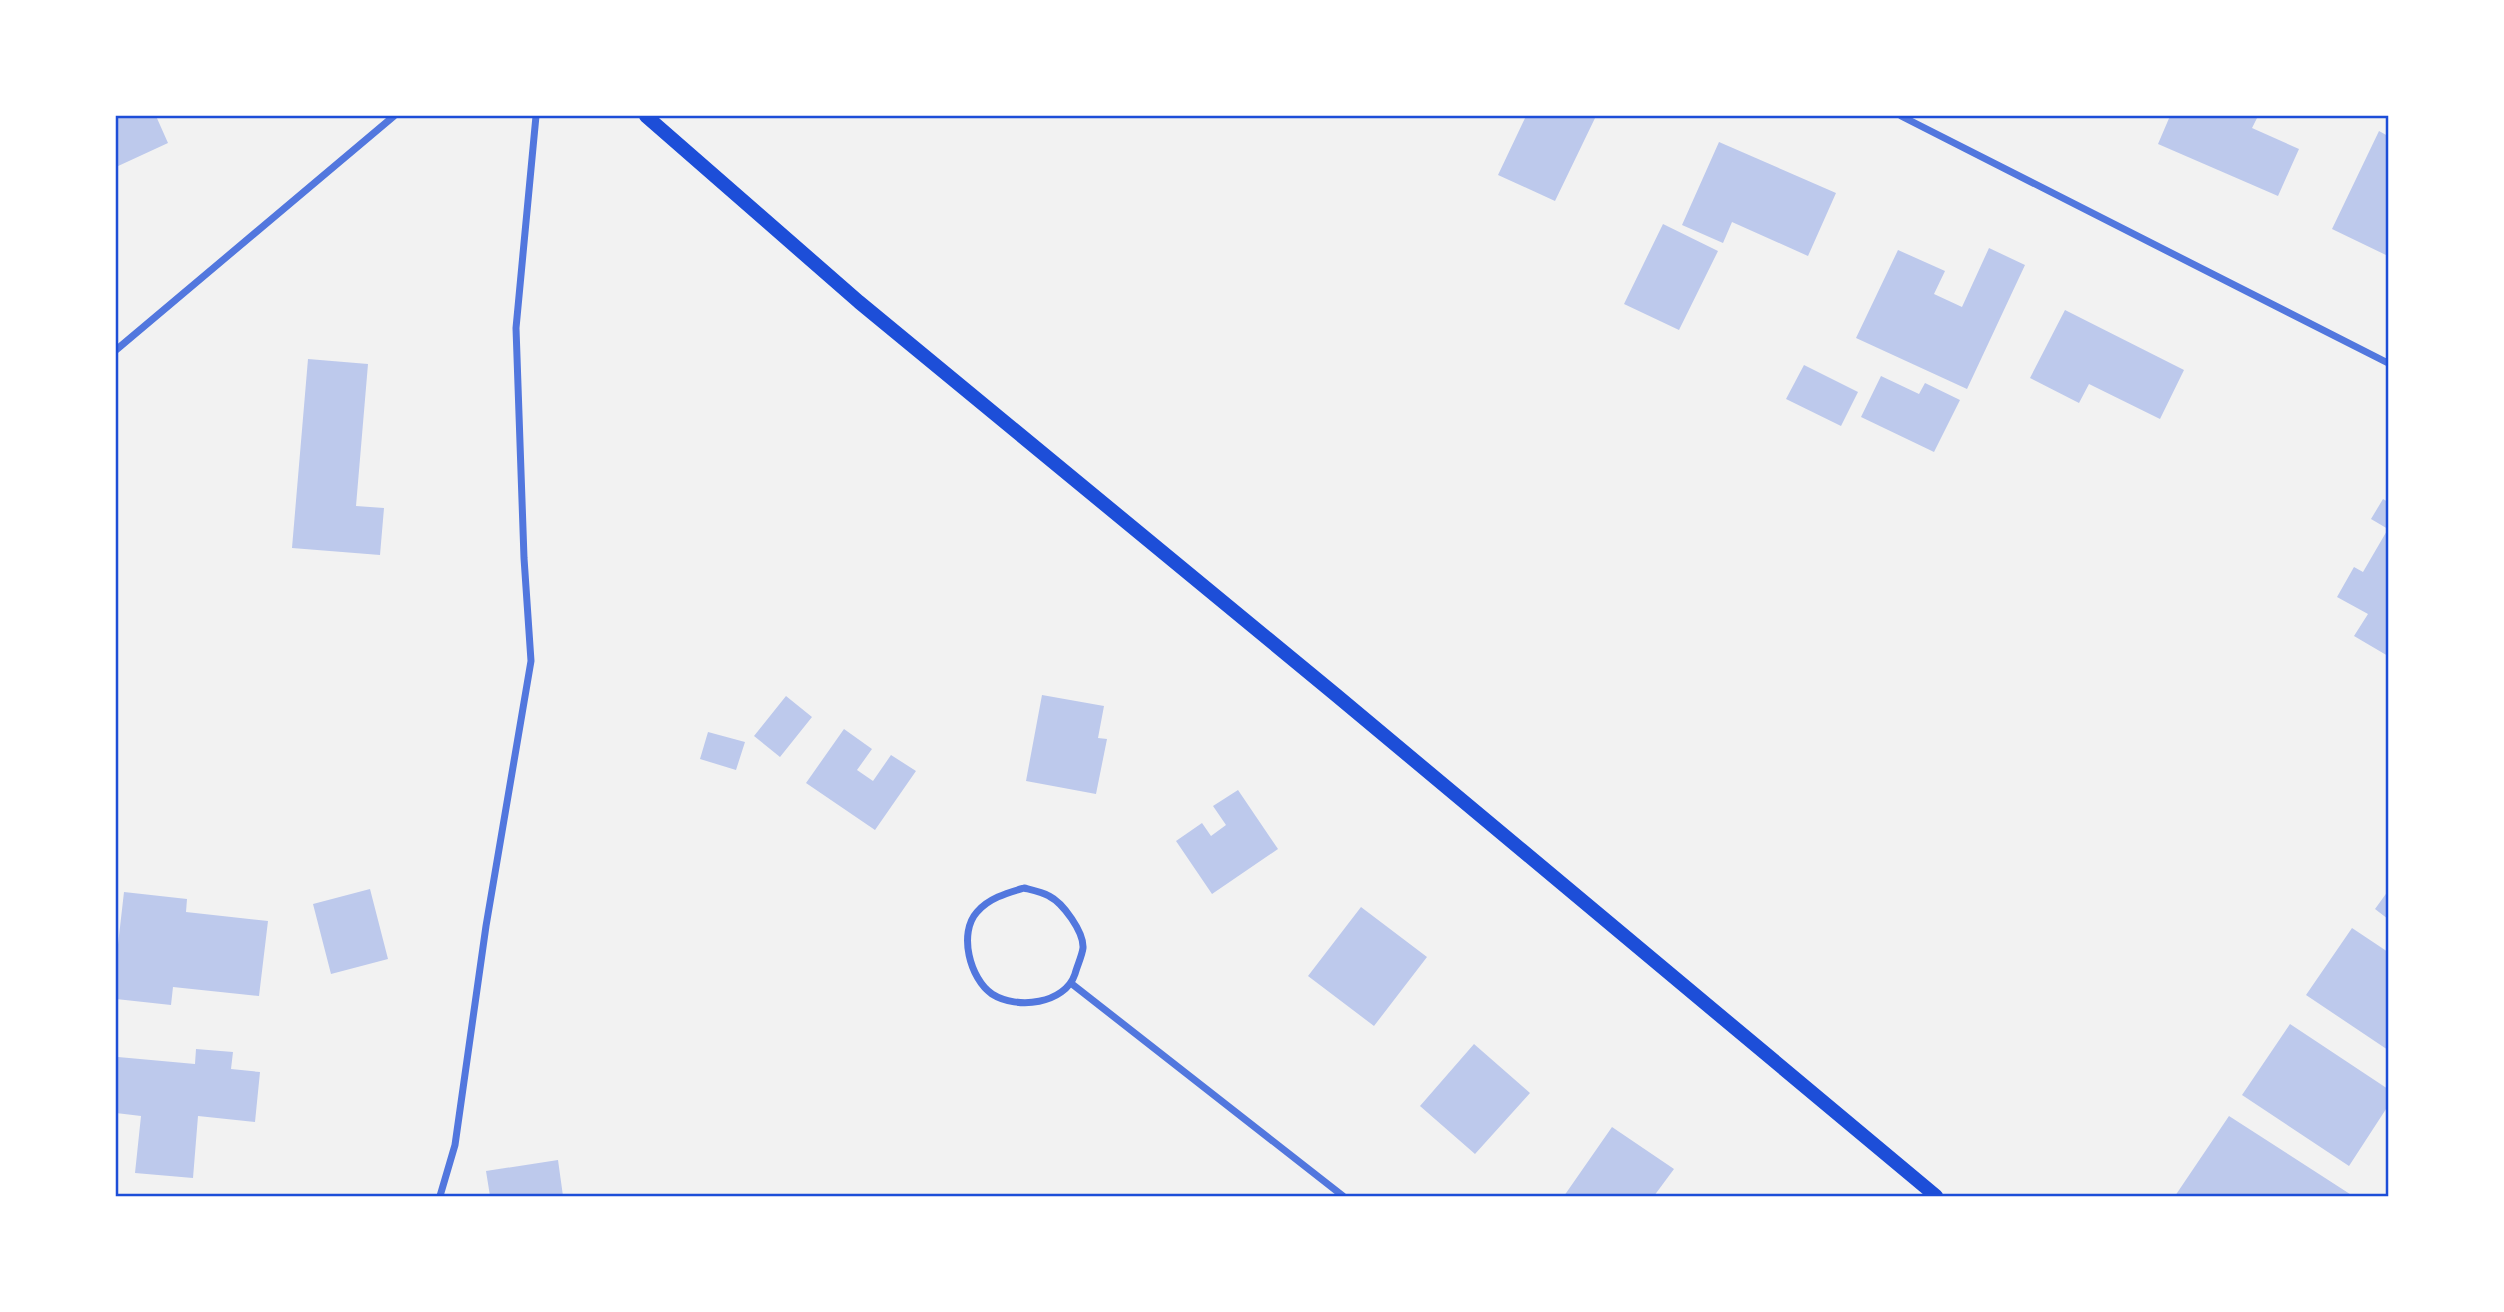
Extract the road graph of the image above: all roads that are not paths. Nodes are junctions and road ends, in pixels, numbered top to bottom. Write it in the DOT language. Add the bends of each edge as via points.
graph roads {
  1 [pos="394,116"];
  2 [pos="536,116"];
  3 [pos="646,116"];
  4 [pos="1901,116"];
  5 [pos="116,350"];
  6 [pos="2389,363"];
  7 [pos="1072,984"];
  8 [pos="440,1196"];
  9 [pos="1343,1196"];
  10 [pos="1936,1196"];
  1 -- 5 [label="street"];
  2 -- 8 [label="street" via="516,328 531,661 486,926 456,1145"];
  3 -- 10 [label="main road" via="859,302"];
  4 -- 6 [label="street"];
  7 -- 7 [label="street" via="1084,947 1075,924 1052,896 1024,888 993,898 975,913 967,937 973,971 992,993 1016,1003 1046,1001"];
  7 -- 9 [label="street"];
}
